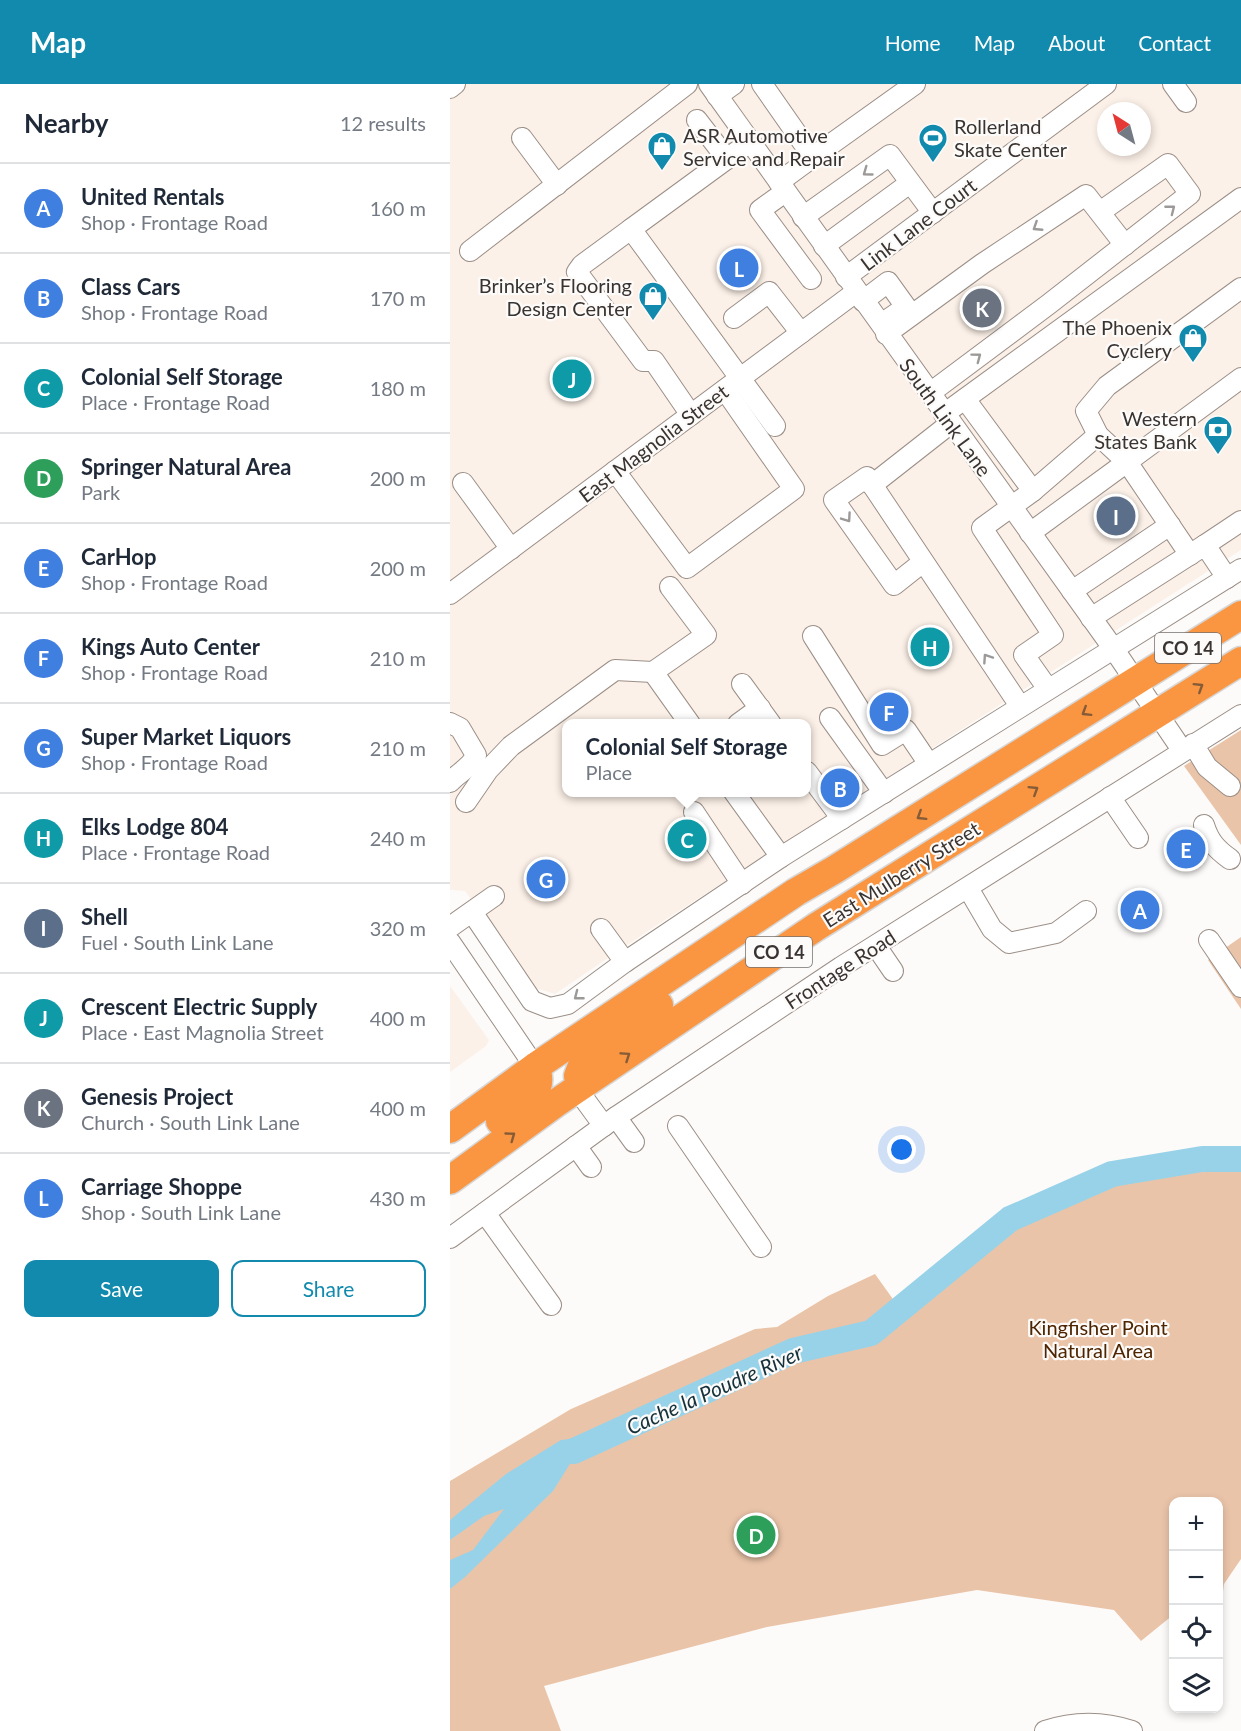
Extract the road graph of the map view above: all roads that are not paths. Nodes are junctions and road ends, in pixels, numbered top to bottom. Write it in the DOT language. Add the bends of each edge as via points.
graph roads {
  1 [pos="455,84"];
  2 [pos="734,84"];
  3 [pos="762,84"];
  4 [pos="915,84"];
  5 [pos="1173,84"];
  6 [pos="679,86"];
  7 [pos="1096,87"];
  8 [pos="450,88"];
  9 [pos="713,90"];
  10 [pos="1186,102"];
  11 [pos="697,120"];
  12 [pos="522,138"];
  13 [pos="750,142"];
  14 [pos="813,157"];
  15 [pos="727,159"];
  16 [pos="910,183"];
  17 [pos="557,184"];
  18 [pos="782,187"];
  19 [pos="1241,198"];
  20 [pos="1100,212"];
  21 [pos="933,213"];
  22 [pos="803,217"];
  23 [pos="631,229"];
  24 [pos="1125,245"];
  25 [pos="824,246"];
  26 [pos="470,252"];
  27 [pos="811,279"];
  28 [pos="1241,288"];
  29 [pos="855,290"];
  30 [pos="909,311"];
  31 [pos="734,318"];
  32 [pos="883,329"];
  33 [pos="801,333"];
  34 [pos="1241,378"];
  35 [pos="732,385"];
  36 [pos="930,393"];
  37 [pos="965,399"];
  38 [pos="691,415"];
  39 [pos="948,419"];
  40 [pos="775,426"];
  41 [pos="1098,435"];
  42 [pos="1127,462"];
  43 [pos="615,471"];
  44 [pos="463,483"];
  45 [pos="872,485"];
  46 [pos="1033,491"];
  47 [pos="1011,507"];
  48 [pos="1241,521"];
  49 [pos="1170,525"];
  50 [pos="1030,533"];
  51 [pos="511,549"];
  52 [pos="1198,550"];
  53 [pos="923,562"];
  54 [pos="1234,573"];
  55 [pos="670,587"];
  56 [pos="1072,591"];
  57 [pos="451,592"];
  58 [pos="1241,615"];
  59 [pos="1091,618"];
  60 [pos="813,636"];
  61 [pos="1113,648"];
  62 [pos="1241,661"];
  63 [pos="653,672"];
  64 [pos="1136,681"];
  65 [pos="742,684"];
  66 [pos="1048,689"];
  67 [pos="1020,706"];
  68 [pos="1157,713"];
  69 [pos="1241,715"];
  70 [pos="765,716"];
  71 [pos="830,718"];
  72 [pos="687,719"];
  73 [pos="450,723"];
  74 [pos="1188,747"];
  75 [pos="929,764"];
  76 [pos="811,777"];
  77 [pos="450,782"];
  78 [pos="1230,786"];
  79 [pos="884,793"];
  80 [pos="739,797"];
  81 [pos="1110,797"];
  82 [pos="463,802"];
  83 [pos="694,812"];
  84 [pos="842,819"];
  85 [pos="1204,825"];
  86 [pos="1138,838"];
  87 [pos="781,857"];
  88 [pos="1230,859"];
  89 [pos="834,870"];
  90 [pos="742,884"];
  91 [pos="968,888"];
  92 [pos="494,896"];
  93 [pos="1086,911"];
  94 [pos="472,912"];
  95 [pos="450,927"];
  96 [pos="601,928"];
  97 [pos="1209,940"];
  98 [pos="450,942"];
  99 [pos="876,946"];
  100 [pos="625,962"];
  101 [pos="893,971"];
  102 [pos="1241,987"];
  103 [pos="535,1067"];
  104 [pos="577,1089"];
  105 [pos="610,1122"];
  106 [pos="678,1126"];
  107 [pos="450,1129"];
  108 [pos="634,1142"];
  109 [pos="576,1146"];
  110 [pos="450,1158"];
  111 [pos="591,1167"];
  112 [pos="450,1180"];
  113 [pos="485,1213"];
  114 [pos="450,1238"];
  115 [pos="761,1247"];
  116 [pos="551,1305"];
  117 [pos="1045,1731"];
  118 [pos="1132,1731"];
  1 -- 8 [label="street"];
  2 -- 9 [label="street"];
  3 -- 14 [label="street"];
  4 -- 14 [label="street"];
  5 -- 10 [label="street"];
  6 -- 17 [label="street"];
  7 -- 21 [label="street, Link Lane Court"];
  9 -- 13 [label="street, South Link Lane"];
  11 -- 15 [label="street"];
  12 -- 17 [label="street"];
  13 -- 15 [label="street"];
  13 -- 18 [label="street, South Link Lane"];
  14 -- 18 [label="street"];
  15 -- 23 [label="street"];
  16 -- 21 [label="street"];
  16 -- 22 [label="street, one-way" via="890,155"];
  16 -- 25 [label="street"];
  17 -- 26 [label="street"];
  18 -- 22 [label="street, South Link Lane"];
  18 -- 27 [label="street" via="760,210"];
  19 -- 37 [label="street"];
  20 -- 24 [label="street"];
  24 -- 20 [label="street, one-way" via="1190,194 1168,164"];
  20 -- 30 [label="street, one-way" via="1086,195"];
  21 -- 29 [label="street, Link Lane Court"];
  22 -- 25 [label="street, South Link Lane"];
  23 -- 35 [label="street"];
  23 -- 38 [label="street" via="577,272 643,361 654,361"];
  36 -- 24 [label="street, one-way"];
  25 -- 29 [label="street, South Link Lane"];
  28 -- 41 [label="street" via="1107,386 1086,411"];
  29 -- 30 [label="street" via="888,282"];
  29 -- 32 [label="street, South Link Lane"];
  29 -- 33 [label="street, East Magnolia Street"];
  30 -- 32 [label="street"];
  31 -- 33 [label="street" via="769,292"];
  32 -- 36 [label="street, South Link Lane"];
  33 -- 35 [label="street, East Magnolia Street"];
  34 -- 42 [label="street"];
  35 -- 38 [label="street, East Magnolia Street"];
  35 -- 40 [label="street"];
  35 -- 43 [label="street" via="794,489 687,568"];
  36 -- 39 [label="street, South Link Lane"];
  37 -- 39 [label="street"];
  37 -- 46 [label="street"];
  38 -- 43 [label="street, East Magnolia Street"];
  39 -- 45 [label="street"];
  39 -- 47 [label="street, South Link Lane"];
  41 -- 42 [label="street"];
  41 -- 46 [label="street"];
  42 -- 49 [label="street"];
  42 -- 50 [label="street"];
  43 -- 51 [label="street, East Magnolia Street"];
  44 -- 51 [label="street"];
  45 -- 53 [label="street"];
  45 -- 53 [label="street, one-way" via="867,477 834,500 894,585"];
  46 -- 47 [label="street"];
  47 -- 50 [label="street, South Link Lane"];
  47 -- 66 [label="street" via="982,528 1053,635 1024,655"];
  48 -- 52 [label="street"];
  49 -- 52 [label="street"];
  49 -- 56 [label="street"];
  50 -- 56 [label="street, South Link Lane"];
  51 -- 57 [label="street, East Magnolia Street"];
  52 -- 54 [label="street"];
  52 -- 59 [label="street"];
  67 -- 53 [label="street, one-way"];
  54 -- 61 [label="street"];
  55 -- 63 [label="street" via="706,636"];
  56 -- 59 [label="street, South Link Lane"];
  58 -- 64 [label="highway, East Mulberry Street / CO 14"];
  59 -- 61 [label="street, South Link Lane"];
  60 -- 75 [label="street" via="882,745 906,730"];
  61 -- 64 [label="street, South Link Lane"];
  61 -- 66 [label="street"];
  68 -- 62 [label="highway, East Mulberry Street / CO 14, one-way"];
  63 -- 72 [label="street"];
  63 -- 82 [label="street" via="615,670 511,746"];
  64 -- 68 [label="street, South Link Lane"];
  64 -- 89 [label="highway, East Mulberry Street / CO 14, one-way"];
  65 -- 70 [label="street"];
  66 -- 67 [label="street"];
  67 -- 75 [label="street"];
  68 -- 74 [label="street, South Link Lane"];
  104 -- 68 [label="highway, East Mulberry Street / CO 14, one-way" via="816,927"];
  69 -- 74 [label="street, Frontage Road"];
  71 -- 79 [label="street"];
  73 -- 77 [label="street" via="459,728 476,755"];
  74 -- 78 [label="street, South Link Lane"];
  74 -- 81 [label="street, Frontage Road"];
  75 -- 79 [label="street"];
  76 -- 84 [label="street"];
  79 -- 84 [label="street"];
  80 -- 87 [label="street"];
  81 -- 86 [label="street"];
  81 -- 91 [label="street, Frontage Road"];
  83 -- 90 [label="street"];
  84 -- 87 [label="street"];
  85 -- 88 [label="street" via="1215,848"];
  87 -- 90 [label="street"];
  89 -- 103 [label="highway, East Mulberry Street / CO 14"];
  89 -- 104 [label="highway" via="759,932 588,1058 579,1070"];
  90 -- 100 [label="street"];
  91 -- 93 [label="street" via="992,929 1009,943 1056,933"];
  91 -- 99 [label="street, Frontage Road"];
  92 -- 94 [label="street"];
  94 -- 95 [label="street"];
  100 -- 94 [label="street, one-way" via="568,1004 550,1008 532,1000"];
  96 -- 100 [label="street"];
  97 -- 102 [label="street"];
  98 -- 103 [label="street"];
  99 -- 101 [label="street"];
  99 -- 105 [label="street, Frontage Road" via="818,991"];
  103 -- 107 [label="highway, East Mulberry Street / CO 14"];
  103 -- 110 [label="highway" via="539,1081 530,1098"];
  104 -- 105 [label="street"];
  112 -- 104 [label="highway, East Mulberry Street / CO 14, one-way"];
  105 -- 108 [label="street"];
  105 -- 109 [label="street, Frontage Road"];
  106 -- 115 [label="street"];
  109 -- 111 [label="street"];
  109 -- 113 [label="street, Frontage Road"];
  113 -- 114 [label="street, Frontage Road"];
  113 -- 116 [label="street"];
  117 -- 118 [label="street" via="1092,1722"];
}
